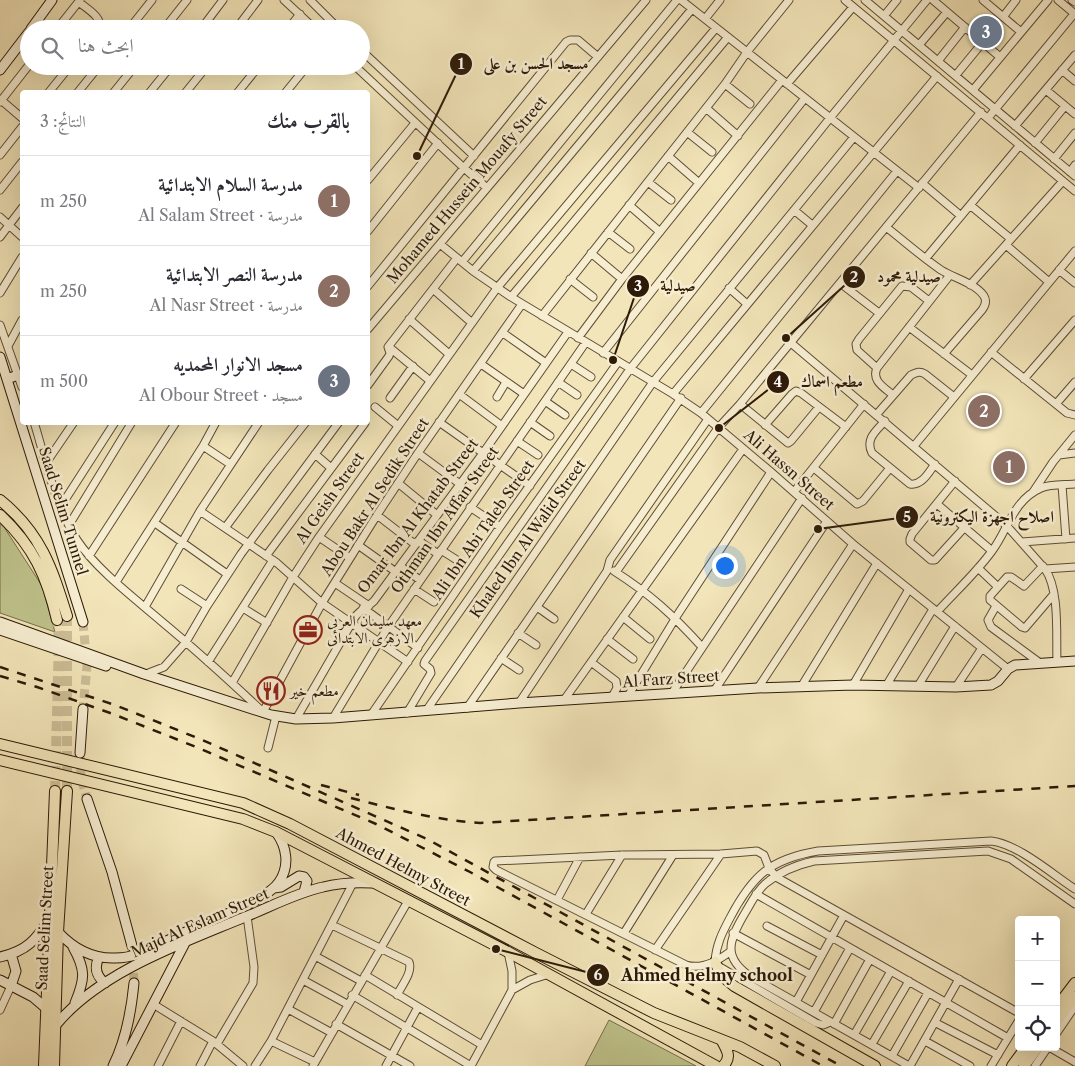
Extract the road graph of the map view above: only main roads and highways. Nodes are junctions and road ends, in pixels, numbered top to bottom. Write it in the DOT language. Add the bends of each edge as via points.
graph roads {
  1 [pos="0,500"];
  2 [pos="0,515"];
  3 [pos="67,616"];
  4 [pos="57,620"];
  5 [pos="0,744"];
  6 [pos="0,760"];
  7 [pos="55,791"];
  8 [pos="67,791"];
  9 [pos="715,962"];
  10 [pos="1075,983"];
  11 [pos="1075,997"];
  12 [pos="1058,1006"];
  13 [pos="1060,1017"];
  14 [pos="722,1041"];
  15 [pos="1023,1051"];
  16 [pos="1035,1051"];
  17 [pos="44,1066"];
  18 [pos="54,1066"];
  19 [pos="716,1066"];
  20 [pos="723,1066"];
  21 [pos="774,1066"];
  22 [pos="876,1066"];
  23 [pos="1012,1066"];
  24 [pos="1024,1066"];
  1 -- 3 [label="main road" via="28,528 46,555"];
  2 -- 4 [label="main road" via="37,561"];
  5 -- 14 [label="main road, Ahmed Helmy Street" via="244,803 536,954 654,1012"];
  6 -- 19 [label="main road, Ahmed Helmy Street" via="243,819 276,832 508,952"];
  7 -- 17 [label="main road, Saad Selim Street"];
  8 -- 18 [label="main road, Saad Selim Street"];
  9 -- 22 [label="main road" via="721,975 734,986"];
  10 -- 12 [label="main road"];
  11 -- 13 [label="main road"];
  14 -- 20 [label="main road" via="728,1054"];
  14 -- 21 [label="main road, Ahmed Helmy Street" via="747,1050"];
  15 -- 23 [label="main road"];
  16 -- 24 [label="main road"];
}
